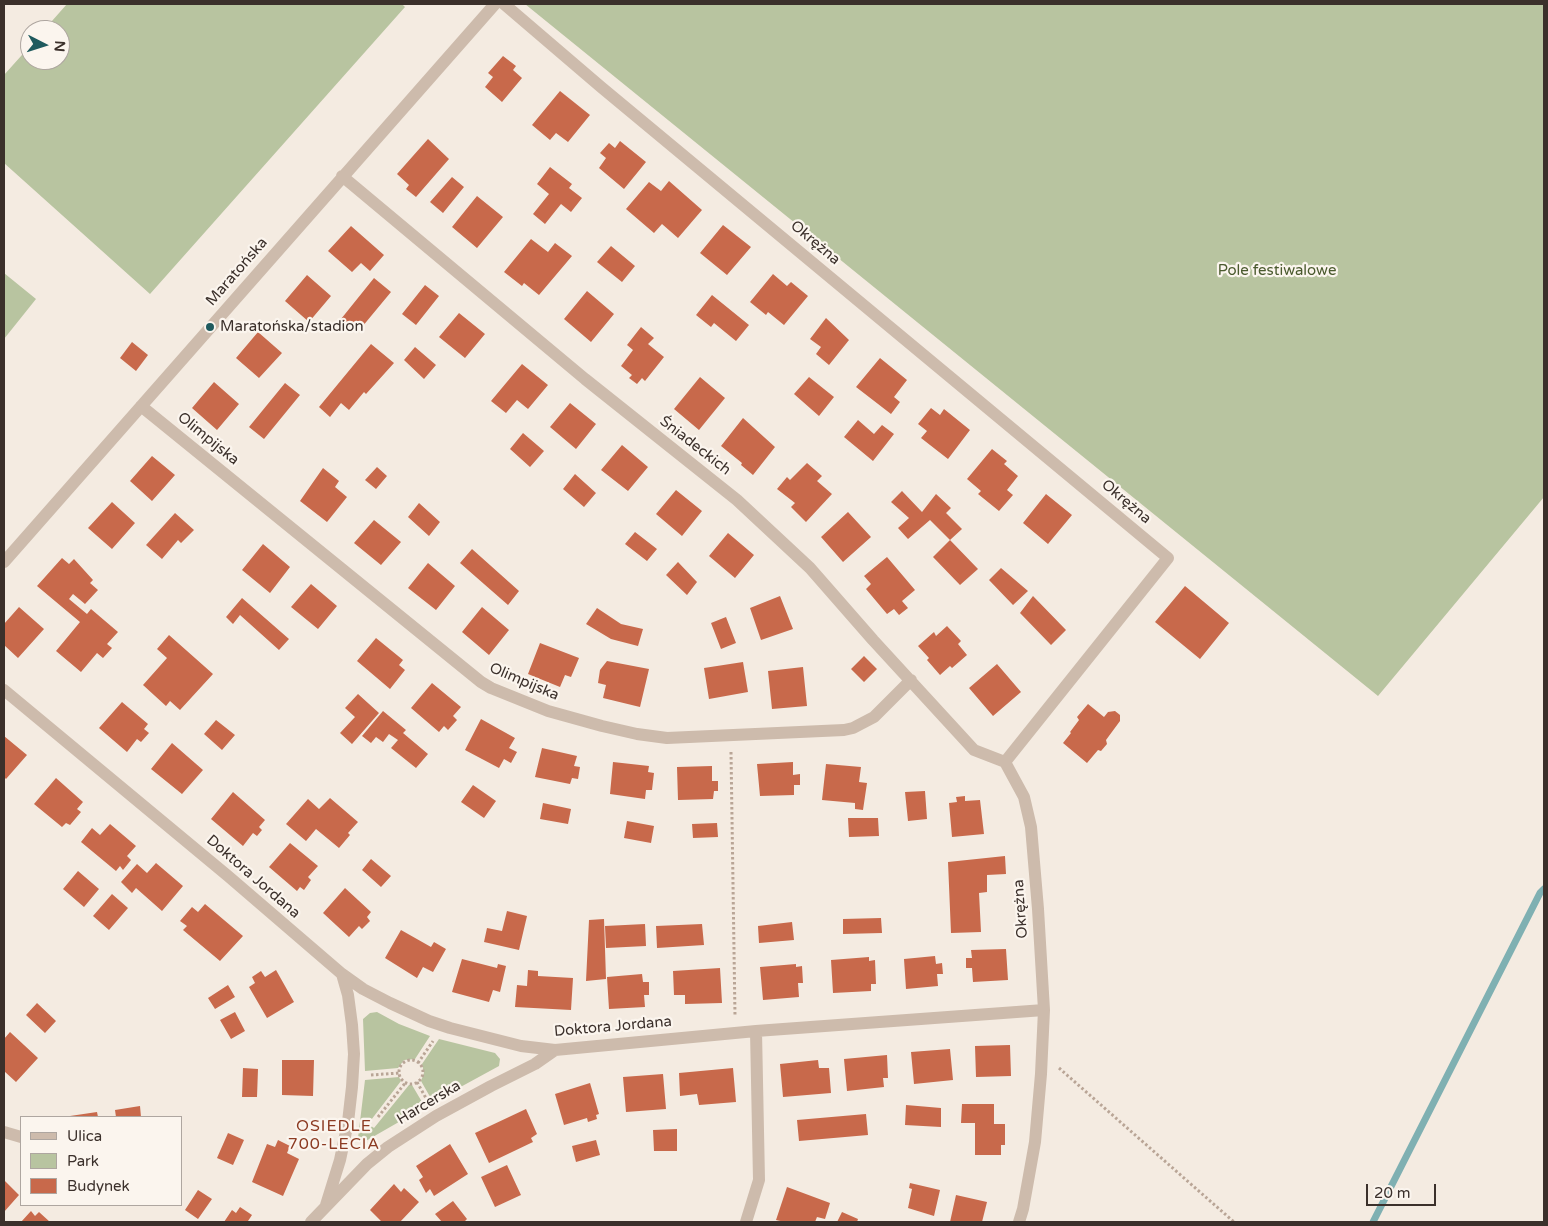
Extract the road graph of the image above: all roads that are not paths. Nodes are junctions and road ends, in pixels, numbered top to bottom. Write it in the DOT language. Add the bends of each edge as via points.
graph roads {
  1 [pos="495,4"];
  2 [pos="504,4"];
  3 [pos="342,176"];
  4 [pos="142,406"];
  5 [pos="4,562"];
  6 [pos="911,680"];
  7 [pos="4,690"];
  8 [pos="1005,762"];
  9 [pos="342,974"];
  10 [pos="1044,1010"];
  11 [pos="756,1031"];
  12 [pos="555,1050"];
  13 [pos="4,1132"];
  14 [pos="20,1137"];
  15 [pos="326,1206"];
  16 [pos="311,1222"];
  17 [pos="746,1222"];
  18 [pos="1019,1222"];
  1 -- 3 [label="street, Maratońska"];
  2 -- 8 [label="street, Okrężna" via="1168,558"];
  3 -- 4 [label="street, Maratońska"];
  3 -- 6 [label="street, Śniadeckich" via="585,380 737,500 810,568"];
  4 -- 5 [label="street, Maratońska"];
  4 -- 6 [label="street, Olimpijska" via="491,688 548,711 636,734 667,738 853,728 874,717"];
  6 -- 8 [label="street, Śniadeckich" via="974,750"];
  7 -- 9 [label="street, Doktora Jordana"];
  8 -- 10 [label="street, Okrężna" via="1024,798 1031,828"];
  9 -- 12 [label="street, Doktora Jordana" via="390,1003 443,1026 521,1046"];
  9 -- 15 [label="street" via="352,1025 353,1076 348,1122"];
  10 -- 11 [label="street, Doktora Jordana"];
  10 -- 18 [label="street, Okrężna" via="1035,1142"];
  11 -- 12 [label="street, Doktora Jordana"];
  11 -- 17 [label="street" via="759,1180"];
  12 -- 15 [label="street, Harcerska" via="535,1064 436,1116 388,1147"];
  13 -- 14 [label="street"];
  15 -- 16 [label="street, Harcerska"];
}
